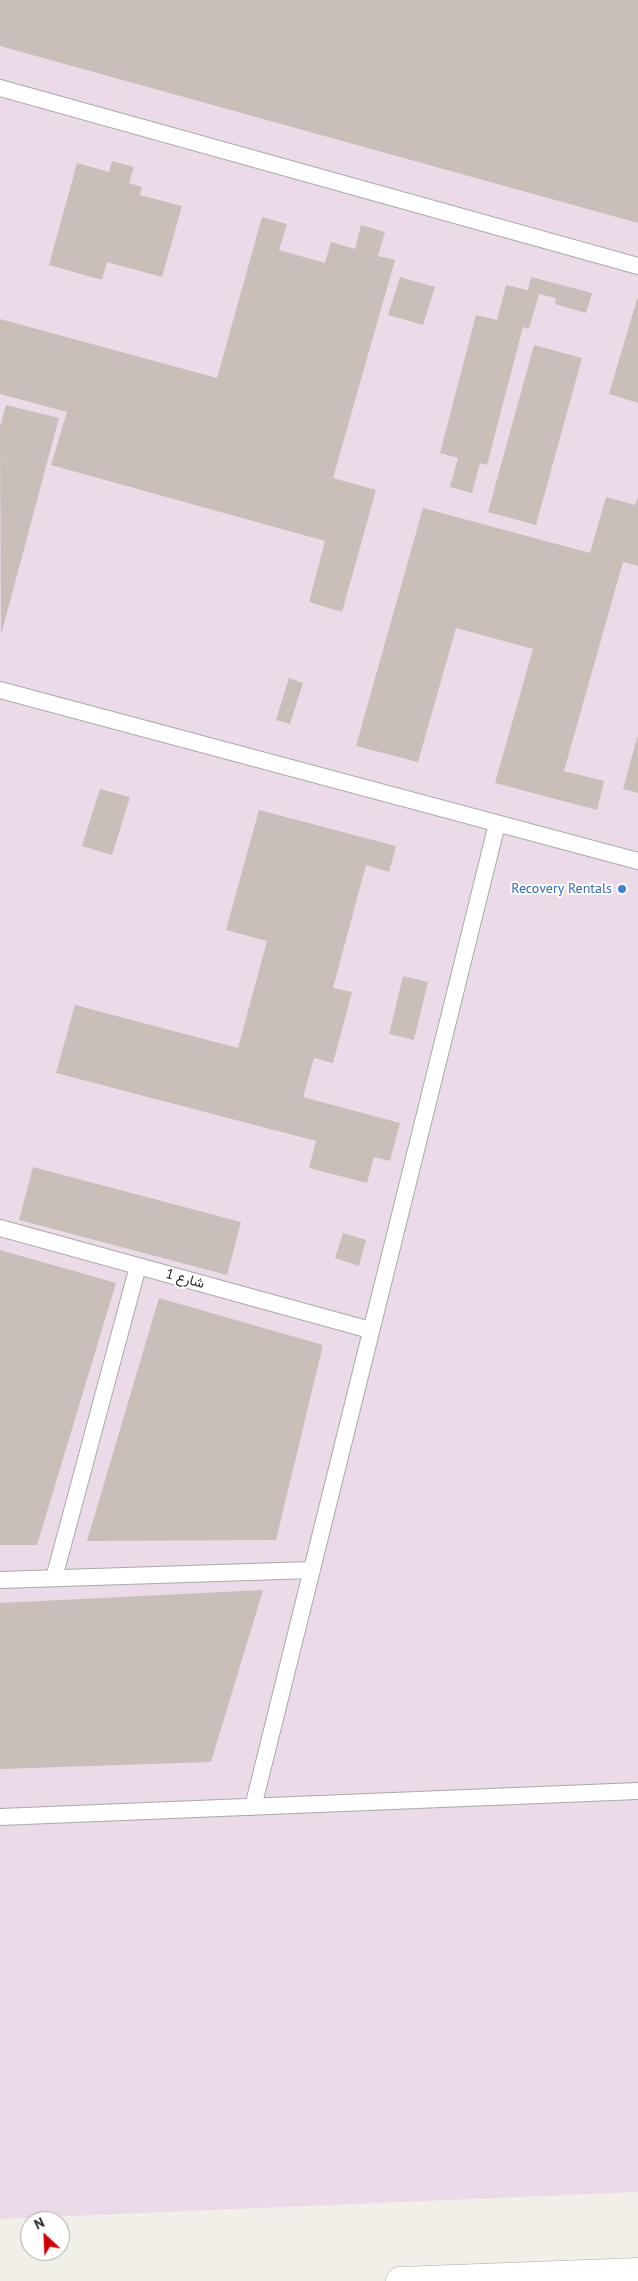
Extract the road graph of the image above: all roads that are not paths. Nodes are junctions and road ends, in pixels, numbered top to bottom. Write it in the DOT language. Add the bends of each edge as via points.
graph roads {
  1 [pos="0,88"];
  2 [pos="638,266"];
  3 [pos="0,690"];
  4 [pos="497,824"];
  5 [pos="638,861"];
  6 [pos="0,1228"];
  7 [pos="138,1266"];
  8 [pos="370,1330"];
  9 [pos="312,1570"];
  10 [pos="54,1578"];
  11 [pos="0,1580"];
  12 [pos="638,1791"];
  13 [pos="253,1808"];
  14 [pos="0,1817"];
  15 [pos="638,2272"];
  16 [pos="400,2281"];
  1 -- 2 [label="lane"];
  3 -- 4 [label="lane"];
  4 -- 5 [label="lane"];
  4 -- 8 [label="lane"];
  6 -- 7 [label="lane, شارع 1"];
  7 -- 8 [label="lane, شارع 1"];
  7 -- 10 [label="lane"];
  8 -- 9 [label="lane"];
  9 -- 10 [label="lane"];
  9 -- 13 [label="lane"];
  10 -- 11 [label="lane"];
  12 -- 13 [label="lane"];
  13 -- 14 [label="lane"];
  15 -- 16 [label="street"];
}
